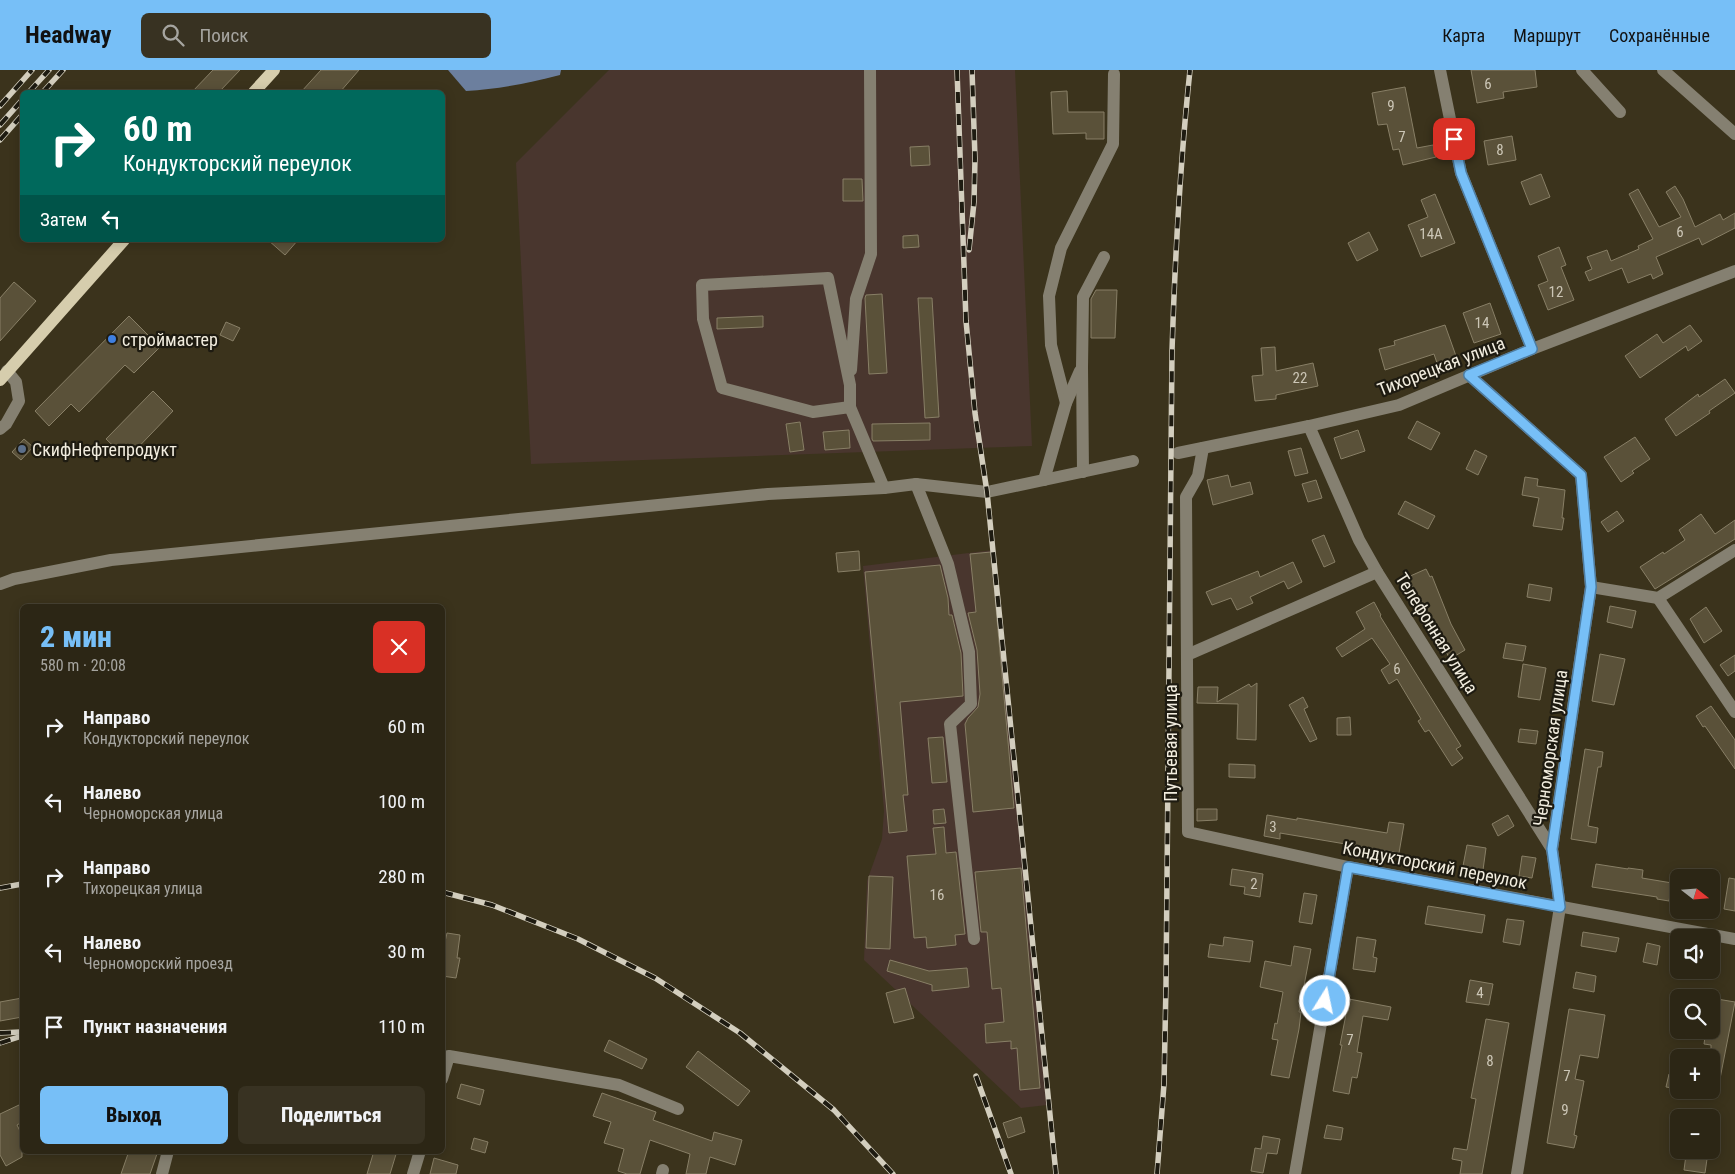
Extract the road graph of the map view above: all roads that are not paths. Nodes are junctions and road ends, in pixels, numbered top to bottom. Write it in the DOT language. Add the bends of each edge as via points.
graph roads {
  1 [pos="274,70"];
  2 [pos="870,70"];
  3 [pos="1440,70"];
  4 [pos="1582,70"];
  5 [pos="1663,70"];
  6 [pos="1114,74"];
  7 [pos="256,90"];
  8 [pos="1620,112"];
  9 [pos="1735,134"];
  10 [pos="122,242"];
  11 [pos="1104,257"];
  12 [pos="1735,271"];
  13 [pos="1532,349"];
  14 [pos="1082,367"];
  15 [pos="1469,375"];
  16 [pos="4,376"];
  17 [pos="850,385"];
  18 [pos="1066,403"];
  19 [pos="850,407"];
  20 [pos="1309,426"];
  21 [pos="0,429"];
  22 [pos="1203,448"];
  23 [pos="1178,454"];
  24 [pos="1133,461"];
  25 [pos="1083,472"];
  26 [pos="1044,480"];
  27 [pos="916,484"];
  28 [pos="884,488"];
  29 [pos="1735,550"];
  30 [pos="1377,572"];
  31 [pos="0,584"];
  32 [pos="1591,587"];
  33 [pos="1658,598"];
  34 [pos="1187,655"];
  35 [pos="1735,712"];
  36 [pos="1188,832"];
  37 [pos="1552,849"];
  38 [pos="1348,867"];
  39 [pos="1560,907"];
  40 [pos="974,939"];
  41 [pos="1735,939"];
  42 [pos="445,1069"];
  43 [pos="678,1109"];
  44 [pos="167,1154"];
  45 [pos="419,1154"];
  46 [pos="162,1174"];
  47 [pos="413,1174"];
  48 [pos="1295,1174"];
  49 [pos="1516,1174"];
  1 -- 7 [label="main road"];
  2 -- 17 [label="street" via="871,254 856,299"];
  3 -- 13 [label="street" via="1461,173"];
  4 -- 8 [label="street"];
  5 -- 9 [label="street"];
  6 -- 18 [label="street" via="1113,144 1062,248 1049,296 1051,345"];
  10 -- 16 [label="main road"];
  11 -- 14 [label="street" via="1083,297"];
  12 -- 13 [label="street, Тихорецкая улица"];
  13 -- 15 [label="street, Тихорецкая улица"];
  14 -- 18 [label="street"];
  14 -- 25 [label="street"];
  15 -- 20 [label="street, Тихорецкая улица" via="1400,405"];
  15 -- 32 [label="street, Черноморская улица" via="1581,475"];
  16 -- 21 [label="street" via="16,382 19,401"];
  17 -- 19 [label="street"];
  17 -- 19 [label="street" via="828,278 702,285 703,319 722,388 813,412"];
  18 -- 26 [label="street"];
  19 -- 28 [label="street"];
  20 -- 22 [label="street, Тихорецкая улица"];
  20 -- 30 [label="street, Телефонная улица" via="1359,540"];
  22 -- 23 [label="street, Тихорецкая улица"];
  22 -- 34 [label="street, Путьевая улица" via="1198,476 1186,497"];
  24 -- 25 [label="street"];
  25 -- 26 [label="street"];
  26 -- 27 [label="street" via="987,492"];
  27 -- 28 [label="street"];
  27 -- 40 [label="street" via="948,564 969,652 971,704 950,724"];
  28 -- 31 [label="street" via="768,494 121,559"];
  29 -- 33 [label="street"];
  30 -- 34 [label="street"];
  30 -- 37 [label="street, Телефонная улица"];
  32 -- 33 [label="street"];
  32 -- 37 [label="street, Черноморская улица"];
  33 -- 35 [label="street"];
  34 -- 36 [label="street, Путьевая улица"];
  36 -- 38 [label="street, Кондукторский переулок"];
  37 -- 39 [label="street, Черноморская улица"];
  38 -- 39 [label="street, Кондукторский переулок"];
  38 -- 48 [label="street"];
  39 -- 41 [label="street, Кондукторский переулок"];
  39 -- 49 [label="street, Черноморская улица"];
  42 -- 43 [label="street" via="449,1056 618,1085"];
  44 -- 46 [label="street"];
  45 -- 47 [label="street"];
}
